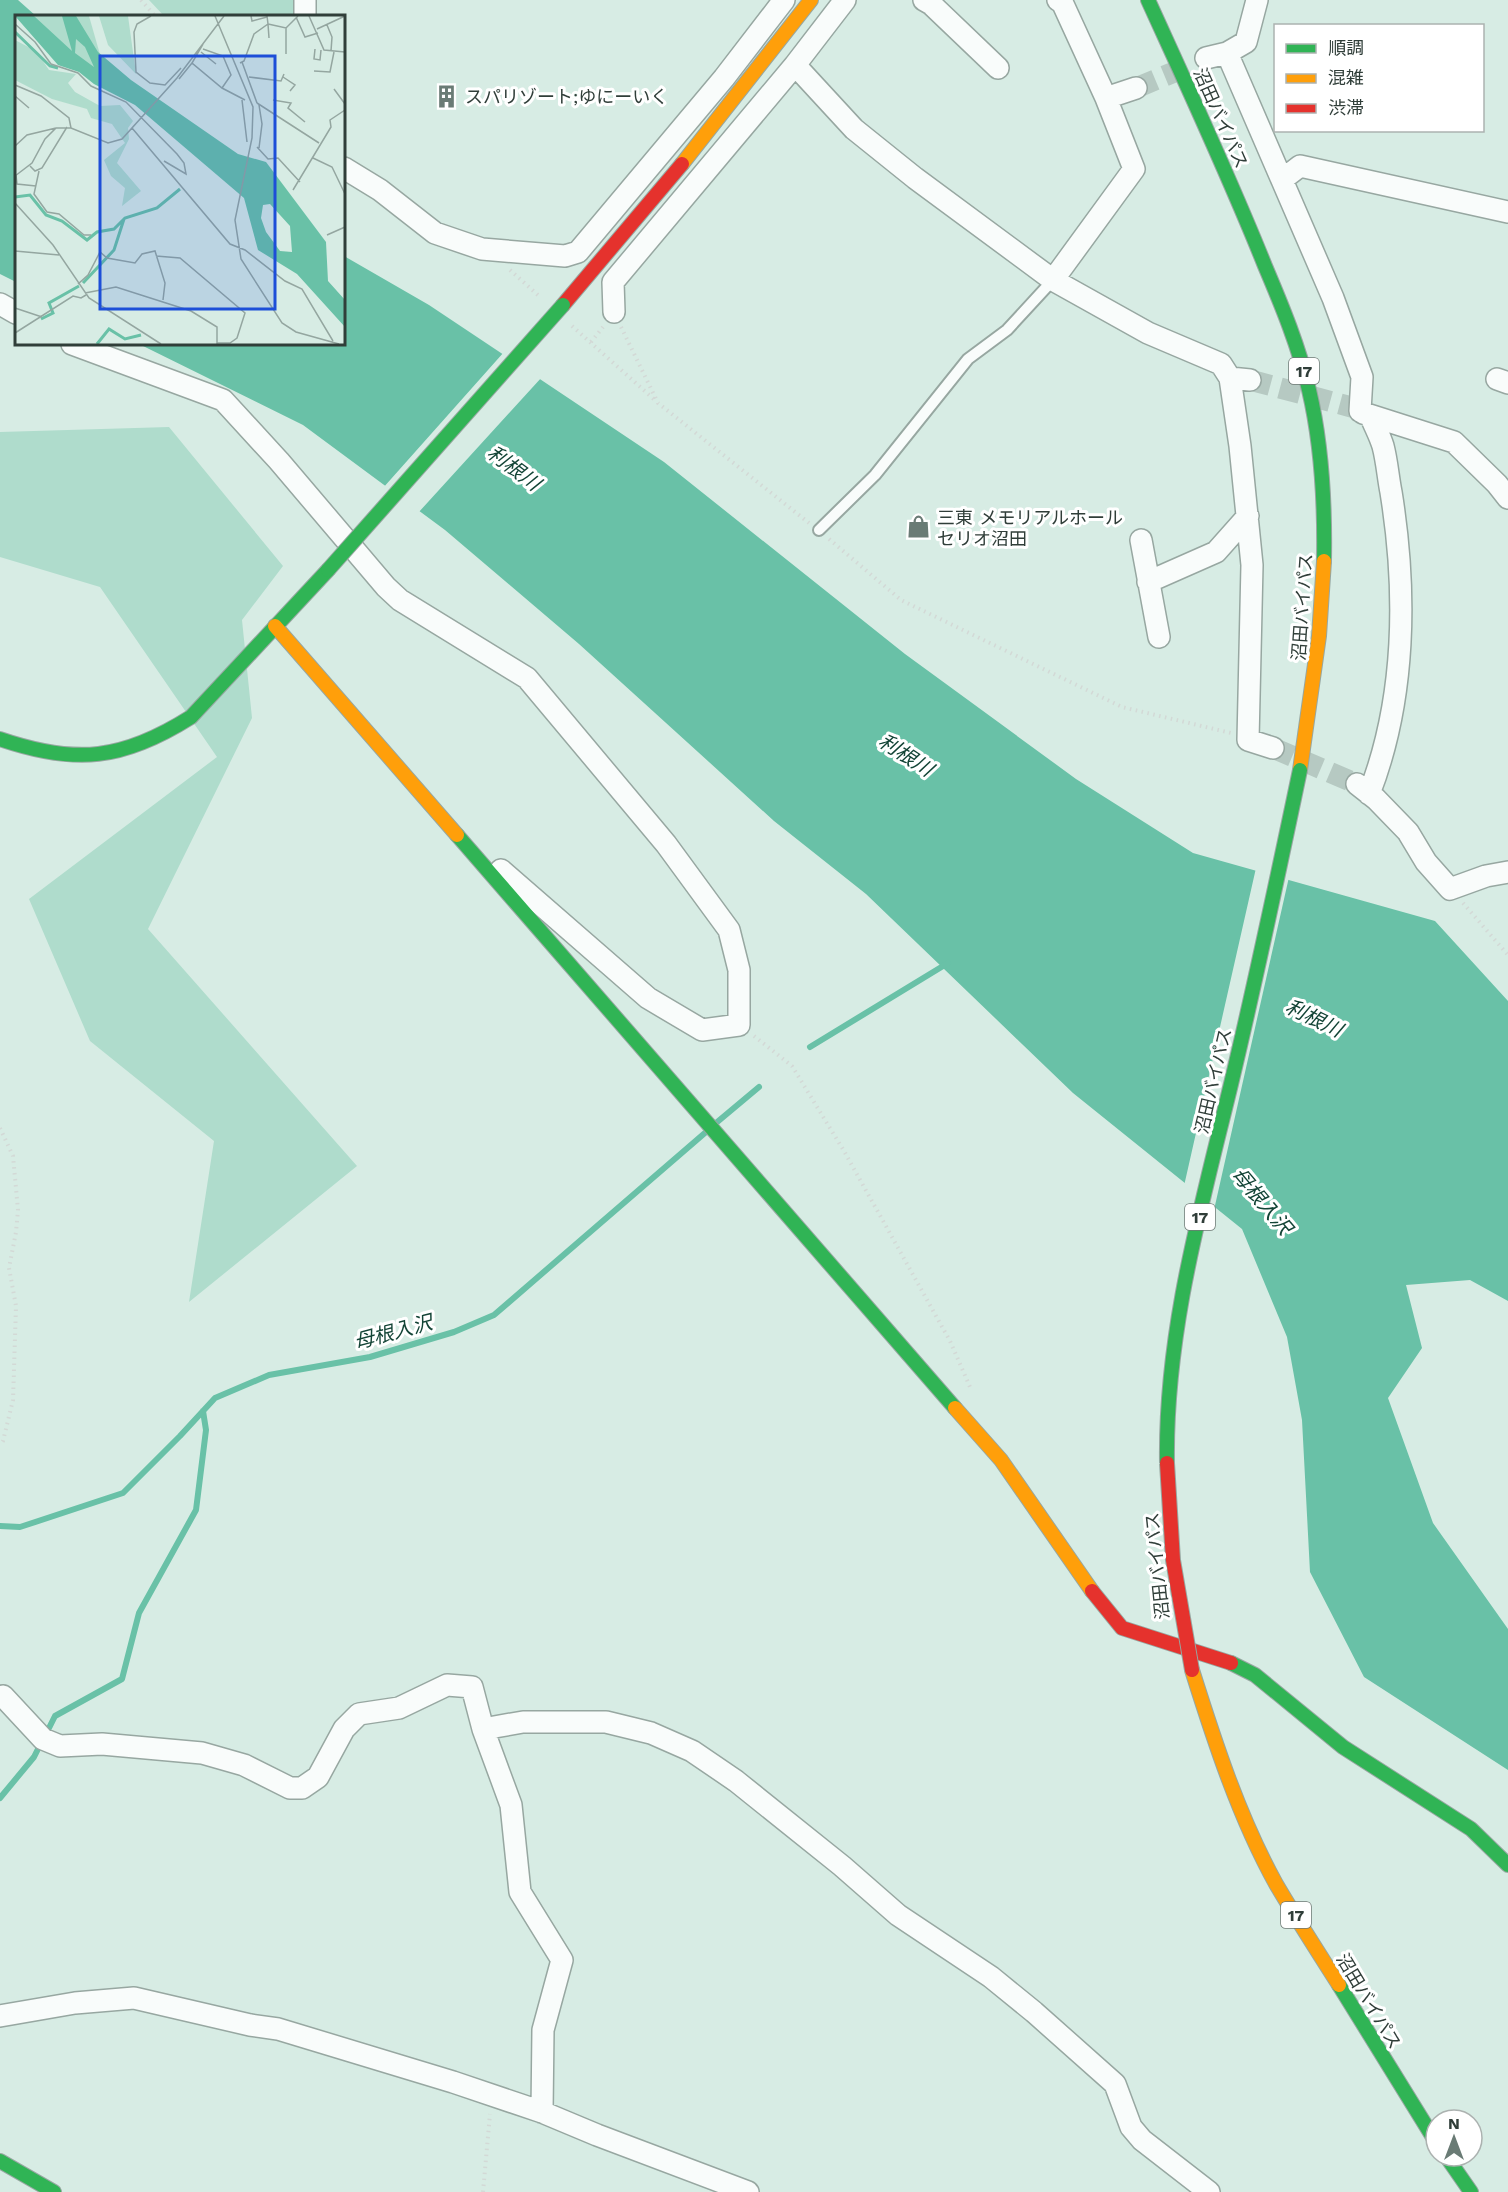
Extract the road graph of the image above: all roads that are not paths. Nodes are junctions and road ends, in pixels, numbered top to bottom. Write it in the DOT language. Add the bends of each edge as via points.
graph roads {
  1 [pos="784,0"];
  2 [pos="812,0"];
  3 [pos="845,0"];
  4 [pos="924,0"];
  5 [pos="1058,0"];
  6 [pos="1148,0"];
  7 [pos="1257,0"];
  8 [pos="1227,53"];
  9 [pos="1206,58"];
  10 [pos="795,65"];
  11 [pos="998,68"];
  12 [pos="1136,88"];
  13 [pos="1106,98"];
  14 [pos="345,169"];
  15 [pos="1283,179"];
  16 [pos="1508,212"];
  17 [pos="1053,280"];
  18 [pos="0,304"];
  19 [pos="15,312"];
  20 [pos="614,312"];
  21 [pos="75,345"];
  22 [pos="1362,412"];
  23 [pos="1508,498"];
  24 [pos="1248,516"];
  25 [pos="819,531"];
  26 [pos="1141,540"];
  27 [pos="1148,582"];
  28 [pos="275,626"];
  29 [pos="1159,638"];
  30 [pos="0,739"];
  31 [pos="1273,748"];
  32 [pos="453,831"];
  33 [pos="1508,872"];
  34 [pos="0,1711"];
  35 [pos="483,1729"];
  36 [pos="1508,1865"];
  37 [pos="0,2016"];
  38 [pos="542,2112"];
  39 [pos="1424,2122"];
  40 [pos="0,2161"];
  41 [pos="1454,2168"];
  42 [pos="54,2192"];
  43 [pos="748,2192"];
  44 [pos="1209,2192"];
  45 [pos="1471,2192"];
  1 -- 14 [label="street" via="579,253 565,256 482,249 435,233"];
  2 -- 28 [label="main road, bridge" via="664,187 563,305"];
  3 -- 10 [label="street"];
  4 -- 11 [label="street"];
  5 -- 13 [label="street"];
  6 -- 39 [label="main road, 沼田バイパス / 17, bridge" via="1290,326 1313,408 1324,537 1318,652 1300,770 1188,1267 1171,1373 1168,1515 1178,1609 1219,1756 1250,1828 1276,1882"];
  7 -- 8 [label="street" via="1246,42"];
  8 -- 9 [label="street"];
  8 -- 15 [label="street"];
  10 -- 17 [label="street" via="854,129"];
  10 -- 20 [label="street" via="609,279"];
  12 -- 13 [label="street"];
  13 -- 17 [label="street" via="1134,169"];
  15 -- 16 [label="street" via="1299,166"];
  15 -- 22 [label="street" via="1362,377"];
  17 -- 24 [label="street" via="1148,333 1221,364 1240,379 1240,446"];
  17 -- 25 [label="lane" via="1007,330 968,359 875,475"];
  18 -- 19 [label="street"];
  21 -- 32 [label="street" via="223,400 400,600 527,678 666,844 729,930 739,970 739,1025 702,1030 648,998"];
  22 -- 23 [label="street" via="1454,442"];
  22 -- 33 [label="street" via="1383,447 1395,519 1400,590 1399,668 1379,768 1363,789 1408,832 1426,862 1450,889"];
  24 -- 27 [label="street" via="1216,552"];
  24 -- 31 [label="street" via="1252,565 1248,740"];
  26 -- 27 [label="street"];
  27 -- 29 [label="street"];
  28 -- 30 [label="main road" via="191,717 166,734 137,746 65,757"];
  28 -- 32 [label="main road"];
  32 -- 36 [label="main road" via="1001,1460 1122,1628 1224,1660 1255,1675 1343,1747 1471,1829"];
  34 -- 35 [label="street" via="3,1696 43,1739 60,1746 102,1744 202,1753 244,1765 290,1788 302,1788 318,1776 344,1729 359,1714 399,1708 447,1685 472,1687"];
  35 -- 38 [label="street" via="511,1805 520,1892 562,1960 543,2030"];
  35 -- 44 [label="street" via="523,1722 606,1722 651,1733 692,1751 736,1781 898,1915 991,1977 1025,2005 1115,2084 1131,2127 1142,2140"];
  37 -- 38 [label="street" via="134,1998 278,2029"];
  38 -- 43 [label="street"];
  40 -- 42 [label="main road"];
  41 -- 45 [label="main road"];
}
